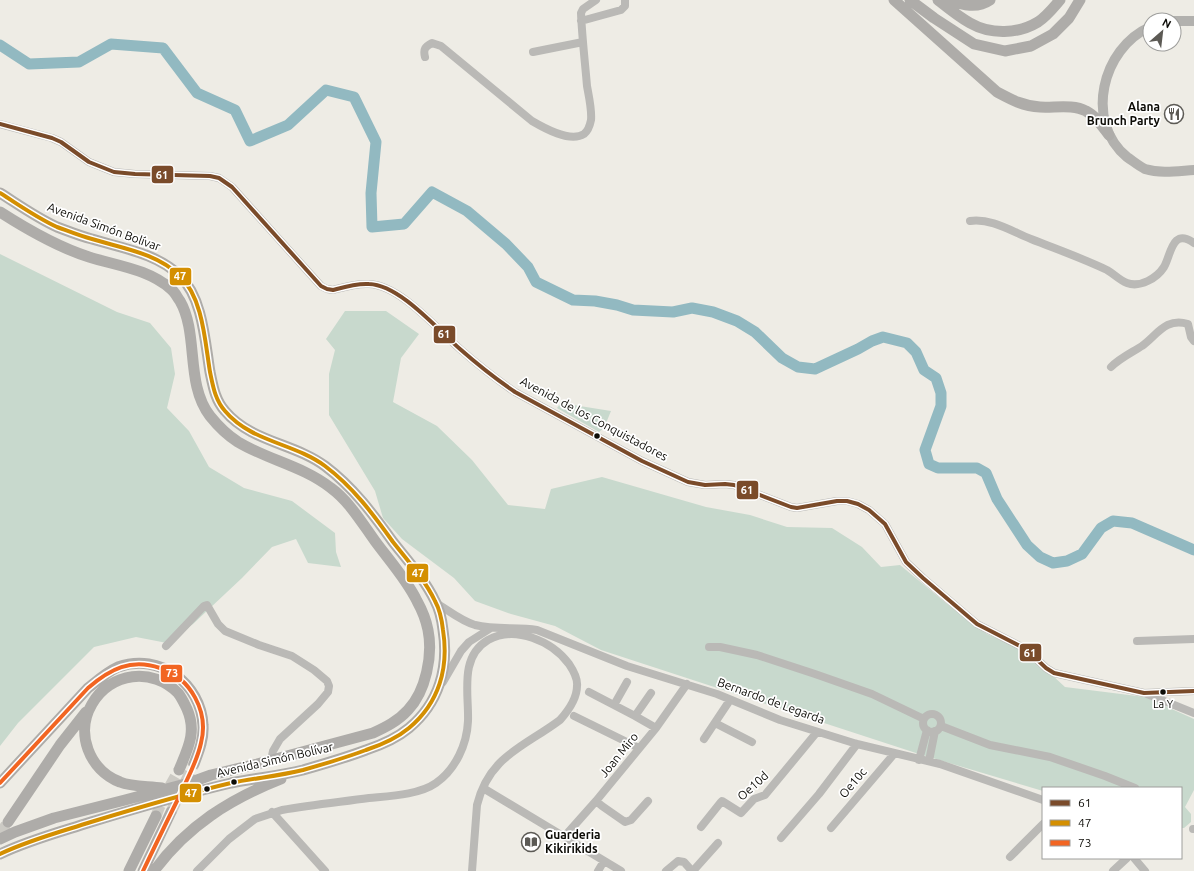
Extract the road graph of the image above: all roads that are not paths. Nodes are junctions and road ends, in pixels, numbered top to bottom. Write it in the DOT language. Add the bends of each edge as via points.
graph roads {
  1 [pos="596,0"];
  2 [pos="625,0"];
  3 [pos="894,0"];
  4 [pos="910,0"];
  5 [pos="938,0"];
  6 [pos="948,0"];
  7 [pos="990,0"];
  8 [pos="1060,0"];
  9 [pos="1080,0"];
  10 [pos="581,21"];
  11 [pos="1182,21"];
  12 [pos="1194,21"];
  13 [pos="1142,31"];
  14 [pos="583,42"];
  15 [pos="533,52"];
  16 [pos="425,57"];
  17 [pos="0,124"];
  18 [pos="1109,135"];
  19 [pos="1192,170"];
  20 [pos="0,193"];
  21 [pos="0,212"];
  22 [pos="970,221"];
  23 [pos="1194,244"];
  24 [pos="1194,341"];
  25 [pos="1111,367"];
  26 [pos="436,603"];
  27 [pos="491,628"];
  28 [pos="506,631"];
  29 [pos="1194,639"];
  30 [pos="1137,641"];
  31 [pos="166,646"];
  32 [pos="709,647"];
  33 [pos="627,682"];
  34 [pos="687,684"];
  35 [pos="439,688"];
  36 [pos="1194,691"];
  37 [pos="589,692"];
  38 [pos="1144,693"];
  39 [pos="651,694"];
  40 [pos="730,700"];
  41 [pos="92,704"];
  42 [pos="614,705"];
  43 [pos="1194,713"];
  44 [pos="574,716"];
  45 [pos="635,716"];
  46 [pos="924,719"];
  47 [pos="715,723"];
  48 [pos="656,728"];
  49 [pos="934,729"];
  50 [pos="817,732"];
  51 [pos="704,739"];
  52 [pos="752,742"];
  53 [pos="857,744"];
  54 [pos="639,748"];
  55 [pos="894,754"];
  56 [pos="271,760"];
  57 [pos="919,760"];
  58 [pos="929,761"];
  59 [pos="194,764"];
  60 [pos="179,770"];
  61 [pos="302,770"];
  62 [pos="0,783"];
  63 [pos="1132,787"];
  64 [pos="483,788"];
  65 [pos="166,789"];
  66 [pos="1042,800"];
  67 [pos="596,801"];
  68 [pos="648,801"];
  69 [pos="171,812"];
  70 [pos="272,812"];
  71 [pos="156,816"];
  72 [pos="8,822"];
  73 [pos="1042,825"];
  74 [pos="701,827"];
  75 [pos="831,828"];
  76 [pos="564,837"];
  77 [pos="781,838"];
  78 [pos="0,839"];
  79 [pos="718,843"];
  80 [pos="218,849"];
  81 [pos="0,854"];
  82 [pos="1010,857"];
  83 [pos="1126,859"];
  84 [pos="1135,859"];
  85 [pos="604,861"];
  86 [pos="129,871"];
  87 [pos="143,871"];
  88 [pos="154,871"];
  89 [pos="197,871"];
  90 [pos="203,871"];
  91 [pos="325,871"];
  92 [pos="472,871"];
  93 [pos="598,871"];
  94 [pos="621,871"];
  95 [pos="666,871"];
  96 [pos="693,871"];
  97 [pos="1113,871"];
  98 [pos="1145,871"];
  1 -- 10 [label="street" via="583,9"];
  2 -- 10 [label="street" via="625,6 621,10"];
  3 -- 18 [label="highway" via="997,92 1017,103 1086,111 1094,116"];
  4 -- 9 [label="highway" via="974,44 1005,51 1031,46 1053,34 1069,18"];
  5 -- 8 [label="highway" via="971,23 986,30 1003,32 1022,29 1038,22"];
  6 -- 7 [label="highway" via="977,6"];
  10 -- 14 [label="street"];
  11 -- 12 [label="main road"];
  13 -- 18 [label="main road" via="1130,39 1119,52 1108,72 1103,105"];
  14 -- 15 [label="street"];
  14 -- 16 [label="street" via="591,120 588,129 579,136 562,135 532,121 441,46 432,43 426,46"];
  17 -- 38 [label="street, Avenida de los Conquistadores" via="52,138 89,162 114,172 219,178 232,188 321,286 333,290 369,284 390,290 412,304 460,349 515,392 642,461 688,482 734,485 797,508 837,501 858,504 884,524 906,562 977,624 1026,649 1054,673"];
  18 -- 19 [label="main road" via="1122,152 1144,168 1169,172"];
  20 -- 26 [label="highway, Avenida Simón Bolívar" via="56,226 142,254 162,263 179,275 191,288 200,312 214,392 223,410 239,425 321,463 342,479 367,506"];
  21 -- 56 [label="highway, Avenida Simón Bolívar" via="49,241 89,257 158,278 174,291 184,309 195,378 207,412 221,429 238,442 292,465 333,489 350,507 417,599 428,632 428,665 424,683 409,709 389,726 373,733"];
  22 -- 23 [label="street" via="979,220 1002,227 1079,257 1113,273 1124,282 1137,285 1146,282 1164,267 1173,243 1178,239 1185,239"];
  24 -- 25 [label="street" via="1188,324 1171,324 1161,328 1143,345"];
  26 -- 27 [label="street, Bernardo de Legarda" via="474,625"];
  26 -- 35 [label="highway, Avenida Simón Bolívar" via="446,646"];
  27 -- 28 [label="street, Bernardo de Legarda"];
  27 -- 35 [label="street" via="469,642 461,651"];
  28 -- 34 [label="street, Bernardo de Legarda" via="537,630 627,666"];
  28 -- 64 [label="street" via="533,638 552,647 572,667 578,685 570,706 560,720 506,756 493,770"];
  28 -- 70 [label="street" via="482,644 472,659 467,677 468,720 465,741 457,761 436,783 405,794"];
  29 -- 30 [label="street"];
  31 -- 56 [label="street" via="207,605 218,624 226,631 292,656 327,681 330,686 328,692 280,739"];
  32 -- 46 [label="street" via="757,655 815,674 872,694"];
  33 -- 42 [label="street"];
  34 -- 40 [label="street, Bernardo de Legarda"];
  34 -- 48 [label="street, Joan Miro"];
  35 -- 61 [label="highway, Avenida Simón Bolívar" via="425,712 408,729 383,744"];
  36 -- 38 [label="street, Avenida de los Conquistadores"];
  37 -- 42 [label="street"];
  38 -- 43 [label="street"];
  39 -- 45 [label="street"];
  40 -- 47 [label="street"];
  40 -- 50 [label="street, Bernardo de Legarda"];
  41 -- 60 [label="highway" via="102,691 115,682 133,676 151,677 171,686 180,696 190,716 192,732"];
  41 -- 65 [label="highway" via="84,724 85,736 87,751 99,768 125,784"];
  41 -- 72 [label="highway" via="60,745"];
  42 -- 45 [label="street"];
  44 -- 54 [label="street"];
  45 -- 48 [label="street"];
  46 -- 49 [label="street" via="924,726"];
  46 -- 49 [label="street" via="932,714 938,716 941,720"];
  47 -- 51 [label="street"];
  47 -- 52 [label="street"];
  48 -- 54 [label="street, Joan Miro"];
  49 -- 57 [label="street"];
  49 -- 58 [label="street"];
  49 -- 63 [label="street" via="990,745 1050,757"];
  50 -- 53 [label="street, Bernardo de Legarda"];
  50 -- 74 [label="street, Oe10d" via="765,795 754,799 741,813 722,801"];
  53 -- 55 [label="street, Bernardo de Legarda"];
  53 -- 77 [label="street"];
  54 -- 67 [label="street, Joan Miro"];
  55 -- 57 [label="street, Bernardo de Legarda"];
  55 -- 75 [label="street, Oe10c"];
  56 -- 65 [label="highway, Avenida Simón Bolívar"];
  57 -- 58 [label="street, Bernardo de Legarda"];
  58 -- 66 [label="street, Bernardo de Legarda"];
  59 -- 62 [label="highway" via="202,743 203,727 198,702 192,692 185,682 171,671 153,665 131,665 119,667 103,675 88,688"];
  61 -- 81 [label="highway, Avenida Simón Bolívar" via="207,789 129,810 23,843"];
  61 -- 88 [label="highway" via="238,798 214,812 187,834"];
  64 -- 76 [label="street"];
  64 -- 92 [label="street" via="478,806"];
  65 -- 78 [label="highway, Avenida Simón Bolívar" via="54,818"];
  67 -- 68 [label="street" via="626,822 631,820"];
  67 -- 76 [label="street, Joan Miro"];
  69 -- 87 [label="highway"];
  70 -- 80 [label="street" via="255,819"];
  70 -- 91 [label="street"];
  71 -- 86 [label="highway"];
  73 -- 82 [label="street"];
  76 -- 85 [label="street"];
  79 -- 96 [label="street"];
  80 -- 89 [label="street"];
  80 -- 90 [label="street" via="213,860"];
  83 -- 97 [label="street"];
  84 -- 98 [label="street"];
  85 -- 93 [label="street"];
  85 -- 94 [label="street"];
  95 -- 96 [label="street" via="678,861 684,862"];
}
